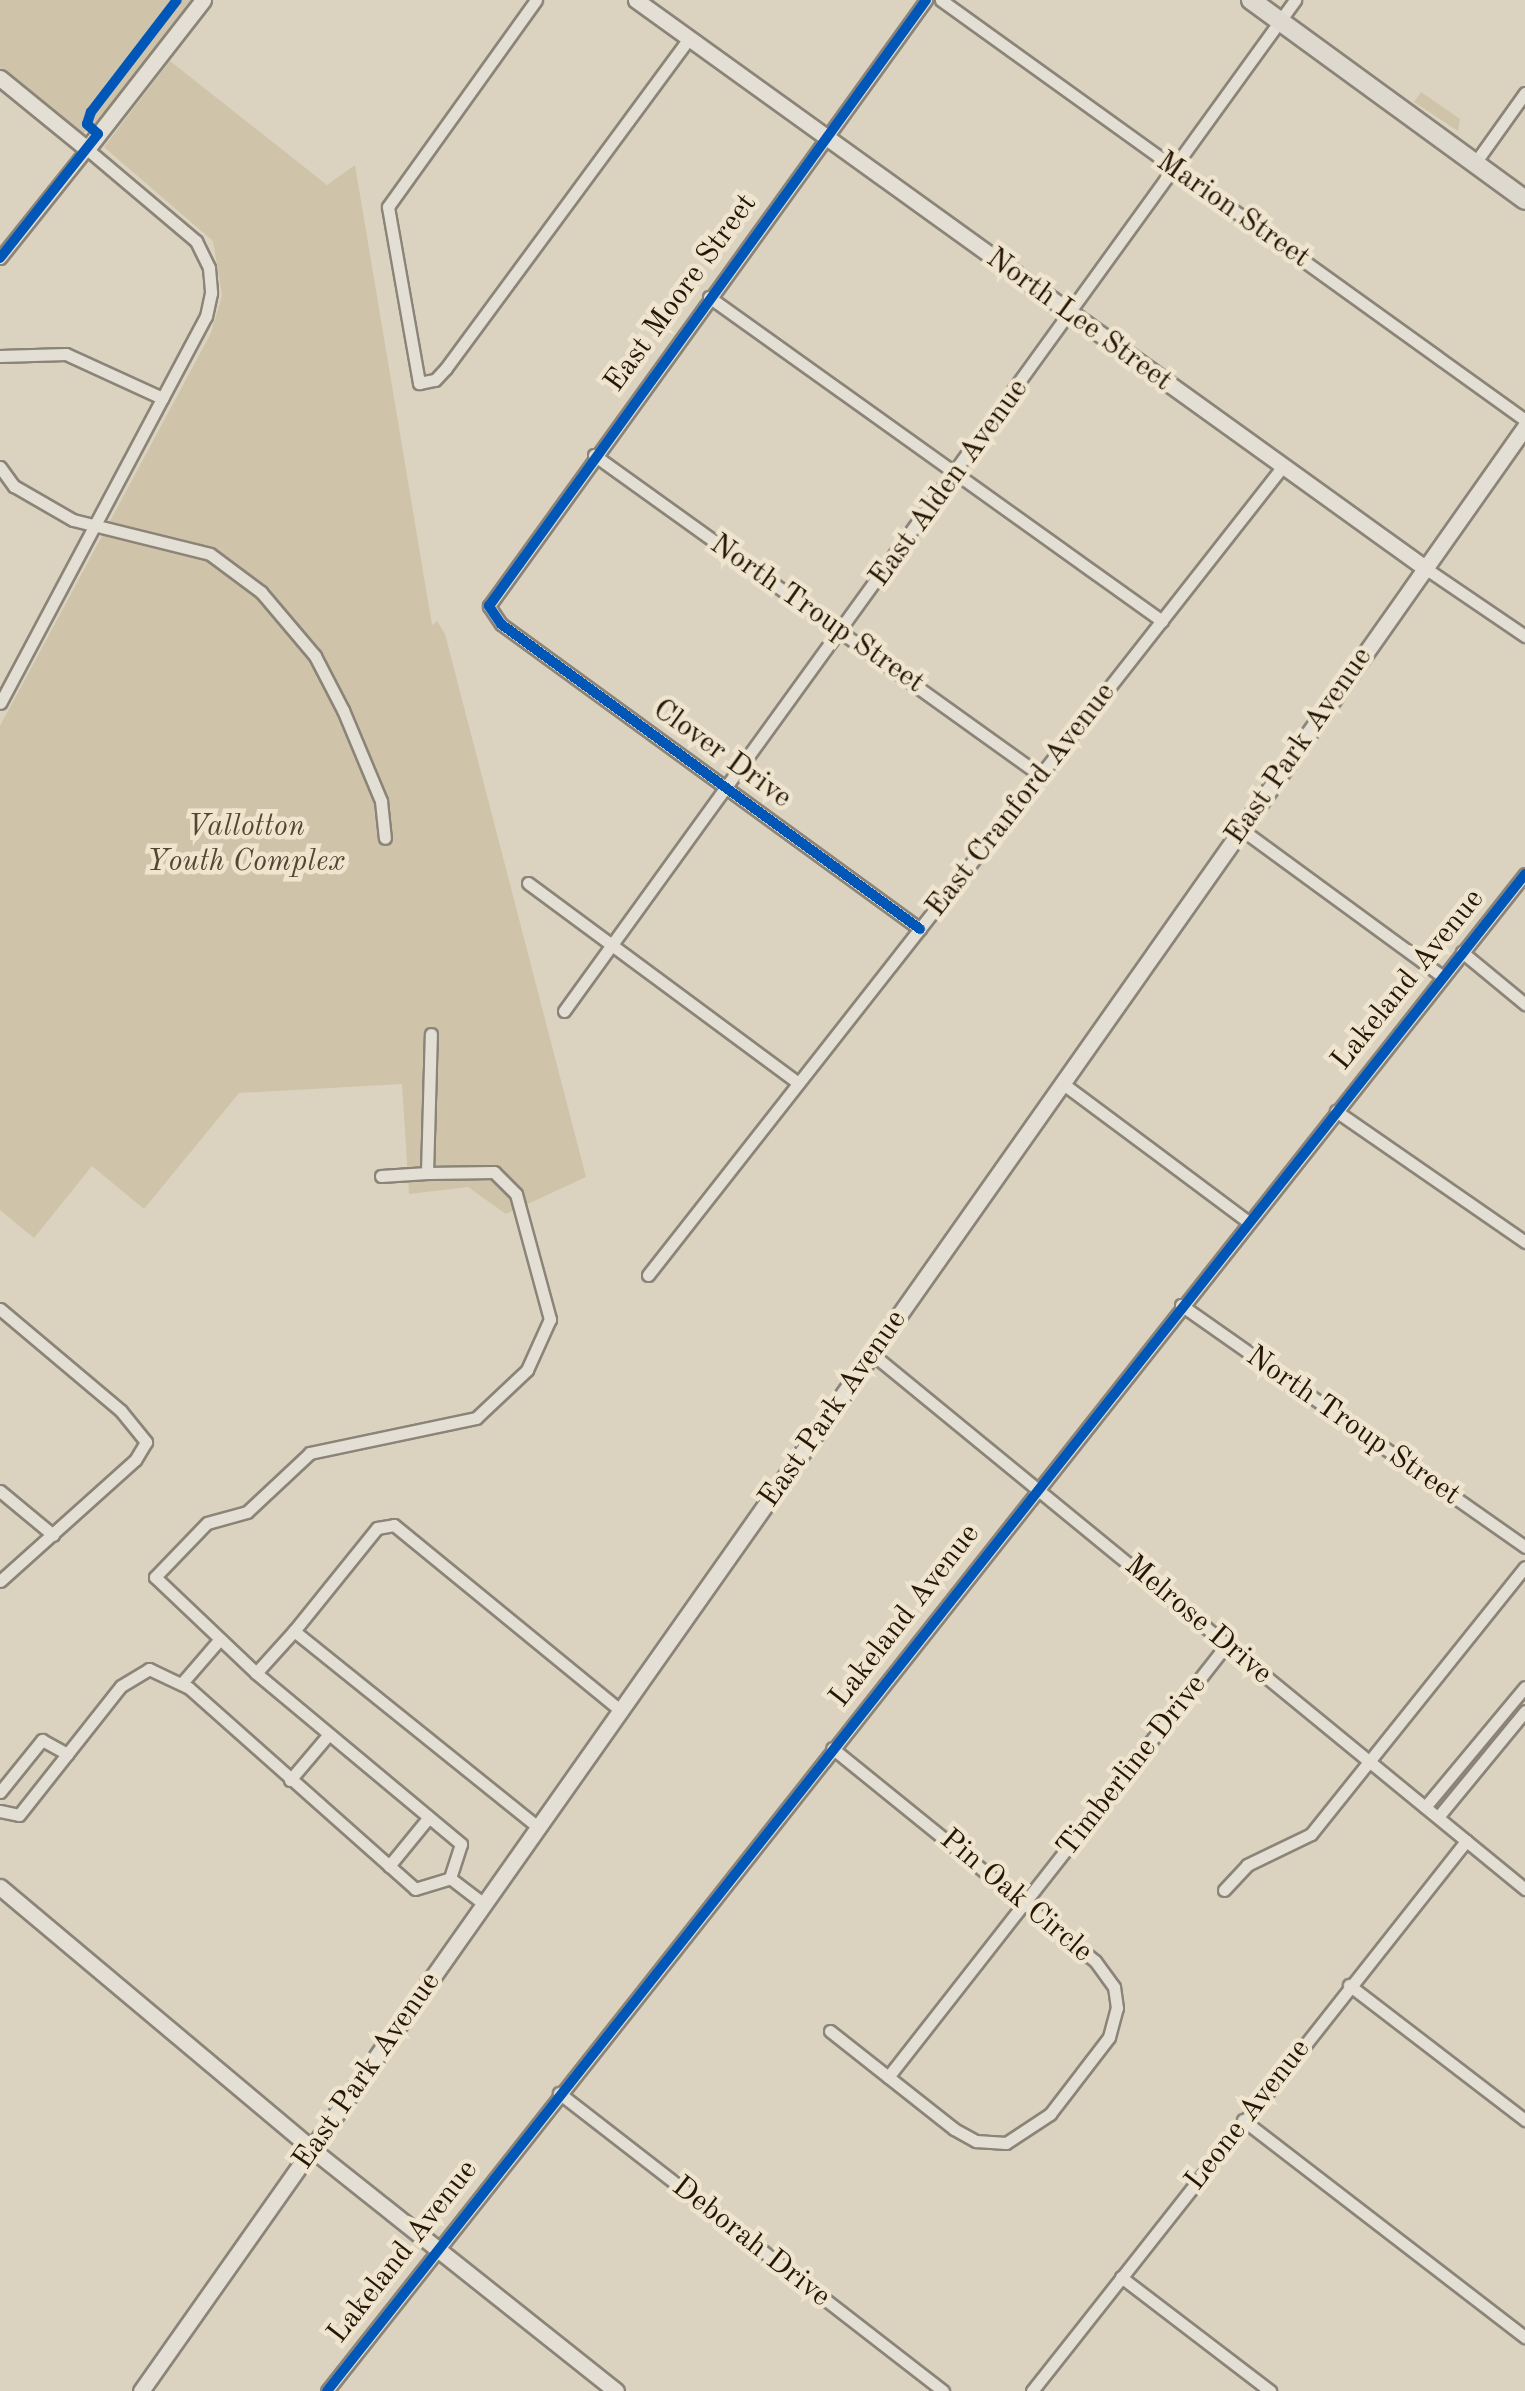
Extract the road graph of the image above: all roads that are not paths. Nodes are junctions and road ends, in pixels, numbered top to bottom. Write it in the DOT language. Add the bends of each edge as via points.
graph roads {
  1 [pos="203,0"];
  2 [pos="536,0"];
  3 [pos="636,0"];
  4 [pos="926,0"];
  5 [pos="941,0"];
  6 [pos="1251,0"];
  7 [pos="1295,0"];
  8 [pos="1280,22"];
  9 [pos="689,39"];
  10 [pos="0,78"];
  11 [pos="1525,93"];
  12 [pos="826,138"];
  13 [pos="87,149"];
  14 [pos="1476,163"];
  15 [pos="1174,168"];
  16 [pos="1525,200"];
  17 [pos="0,258"];
  18 [pos="709,297"];
  19 [pos="1070,314"];
  20 [pos="0,356"];
  21 [pos="162,398"];
  22 [pos="1525,423"];
  23 [pos="594,454"];
  24 [pos="1283,466"];
  25 [pos="0,467"];
  26 [pos="957,471"];
  27 [pos="93,529"];
  28 [pos="1426,568"];
  29 [pos="495,618"];
  30 [pos="1162,621"];
  31 [pos="842,632"];
  32 [pos="1525,636"];
  33 [pos="0,704"];
  34 [pos="1040,775"];
  35 [pos="727,788"];
  36 [pos="1241,829"];
  37 [pos="385,838"];
  38 [pos="1525,874"];
  39 [pos="528,882"];
  40 [pos="920,929"];
  41 [pos="612,946"];
  42 [pos="1462,952"];
  43 [pos="1442,977"];
  44 [pos="1525,1004"];
  45 [pos="564,1011"];
  46 [pos="431,1034"];
  47 [pos="798,1083"];
  48 [pos="1062,1083"];
  49 [pos="1336,1111"];
  50 [pos="427,1174"];
  51 [pos="382,1176"];
  52 [pos="1248,1221"];
  53 [pos="1525,1242"];
  54 [pos="648,1275"];
  55 [pos="1181,1305"];
  56 [pos="0,1308"];
  57 [pos="872,1352"];
  58 [pos="1038,1488"];
  59 [pos="0,1491"];
  60 [pos="53,1534"];
  61 [pos="1525,1548"];
  62 [pos="1525,1567"];
  63 [pos="0,1581"];
  64 [pos="294,1631"];
  65 [pos="220,1639"];
  66 [pos="1227,1644"];
  67 [pos="256,1672"];
  68 [pos="182,1683"];
  69 [pos="1525,1687"];
  70 [pos="1522,1706"];
  71 [pos="620,1710"];
  72 [pos="329,1734"];
  73 [pos="832,1748"];
  74 [pos="1475,1748"];
  75 [pos="68,1754"];
  76 [pos="1487,1757"];
  77 [pos="1370,1762"];
  78 [pos="290,1780"];
  79 [pos="0,1792"];
  80 [pos="1425,1807"];
  81 [pos="0,1810"];
  82 [pos="429,1817"];
  83 [pos="1438,1817"];
  84 [pos="538,1827"];
  85 [pos="1466,1841"];
  86 [pos="389,1866"];
  87 [pos="450,1878"];
  88 [pos="0,1887"];
  89 [pos="1525,1889"];
  90 [pos="1224,1890"];
  91 [pos="1026,1902"];
  92 [pos="484,1904"];
  93 [pos="1350,1985"];
  94 [pos="830,2030"];
  95 [pos="888,2077"];
  96 [pos="559,2093"];
  97 [pos="1244,2120"];
  98 [pos="1525,2120"];
  99 [pos="313,2150"];
  100 [pos="436,2250"];
  101 [pos="1122,2277"];
  102 [pos="1525,2337"];
  103 [pos="141,2391"];
  104 [pos="327,2391"];
  105 [pos="616,2391"];
  106 [pos="943,2391"];
  107 [pos="1032,2391"];
  108 [pos="1270,2391"];
  1 -- 13 [label="main road"];
  2 -- 9 [label="street" via="388,207 419,383 436,380 446,368"];
  3 -- 9 [label="main road, North Lee Street"];
  4 -- 12 [label="street, East Moore Street"];
  5 -- 15 [label="street, Marion Street"];
  6 -- 8 [label="main road"];
  7 -- 8 [label="street, East Alden Avenue"];
  8 -- 14 [label="main road"];
  8 -- 15 [label="street, East Alden Avenue"];
  9 -- 12 [label="main road, North Lee Street"];
  10 -- 13 [label="main road"];
  11 -- 14 [label="street"];
  12 -- 18 [label="street, East Moore Street"];
  12 -- 19 [label="main road, North Lee Street"];
  13 -- 17 [label="street"];
  13 -- 21 [label="street" via="196,241 209,268 206,316"];
  14 -- 16 [label="main road"];
  15 -- 19 [label="street, East Alden Avenue"];
  15 -- 22 [label="street, Marion Street"];
  18 -- 23 [label="street, East Moore Street"];
  18 -- 26 [label="street"];
  19 -- 24 [label="main road, North Lee Street"];
  19 -- 26 [label="street, East Alden Avenue"];
  20 -- 21 [label="street" via="66,354"];
  21 -- 27 [label="street"];
  22 -- 28 [label="main road, East Park Avenue"];
  23 -- 29 [label="street, East Moore Street" via="492,596"];
  23 -- 31 [label="street, North Troup Street"];
  24 -- 28 [label="main road, North Lee Street"];
  24 -- 30 [label="street, East Cranford Avenue"];
  25 -- 27 [label="street" via="33,500"];
  26 -- 30 [label="street"];
  26 -- 31 [label="street, East Alden Avenue"];
  27 -- 33 [label="street"];
  27 -- 37 [label="street" via="210,554 261,592 314,656 343,710 381,801"];
  28 -- 32 [label="street, North Lee Street"];
  28 -- 36 [label="main road, East Park Avenue"];
  29 -- 35 [label="street, Clover Drive"];
  30 -- 34 [label="street, East Cranford Avenue"];
  31 -- 34 [label="street, North Troup Street"];
  31 -- 35 [label="street, East Alden Avenue"];
  34 -- 40 [label="street, East Cranford Avenue"];
  35 -- 40 [label="street, Clover Drive"];
  35 -- 41 [label="street, East Alden Avenue"];
  36 -- 43 [label="street"];
  36 -- 48 [label="main road, East Park Avenue"];
  38 -- 42 [label="street, Lakeland Avenue"];
  39 -- 41 [label="street"];
  40 -- 47 [label="street, East Cranford Avenue"];
  41 -- 45 [label="street, East Alden Avenue"];
  41 -- 47 [label="street"];
  42 -- 43 [label="street, Lakeland Avenue"];
  42 -- 44 [label="street"];
  43 -- 49 [label="street, Lakeland Avenue"];
  46 -- 50 [label="street"];
  47 -- 54 [label="street, East Cranford Avenue"];
  48 -- 52 [label="street"];
  48 -- 57 [label="main road, East Park Avenue"];
  49 -- 52 [label="street, Lakeland Avenue"];
  49 -- 53 [label="street"];
  50 -- 51 [label="street"];
  50 -- 65 [label="street" via="494,1172 516,1194 550,1318 542,1346 508,1394 476,1418 310,1453 247,1512 207,1523 154,1577"];
  52 -- 55 [label="street, Lakeland Avenue"];
  55 -- 58 [label="street, Lakeland Avenue"];
  55 -- 61 [label="street, North Troup Street"];
  56 -- 60 [label="street" via="144,1434 135,1460"];
  57 -- 58 [label="street, Melrose Drive"];
  57 -- 71 [label="main road, East Park Avenue"];
  58 -- 66 [label="street, Melrose Drive"];
  58 -- 73 [label="street, Lakeland Avenue"];
  59 -- 60 [label="street"];
  60 -- 63 [label="street"];
  62 -- 77 [label="street"];
  64 -- 67 [label="street"];
  64 -- 71 [label="street" via="377,1528 394,1525"];
  64 -- 84 [label="street"];
  65 -- 67 [label="street"];
  65 -- 68 [label="street"];
  66 -- 77 [label="street, Melrose Drive"];
  66 -- 91 [label="street, Timberline Drive"];
  67 -- 72 [label="street"];
  68 -- 75 [label="street" via="150,1669 121,1686"];
  68 -- 78 [label="street"];
  69 -- 70 [label="street"];
  70 -- 74 [label="street"];
  70 -- 76 [label="street"];
  71 -- 84 [label="main road, East Park Avenue"];
  72 -- 78 [label="street"];
  72 -- 82 [label="street"];
  73 -- 91 [label="street, Pin Oak Circle"];
  73 -- 96 [label="street, Lakeland Avenue"];
  74 -- 76 [label="street"];
  74 -- 80 [label="street"];
  75 -- 79 [label="street" via="42,1740"];
  75 -- 81 [label="street" via="19,1815"];
  76 -- 83 [label="street"];
  77 -- 80 [label="street, Melrose Drive"];
  77 -- 90 [label="street" via="1311,1834 1262,1855"];
  78 -- 86 [label="street"];
  80 -- 83 [label="street, Melrose Drive"];
  82 -- 86 [label="street"];
  82 -- 87 [label="street" via="462,1844"];
  83 -- 85 [label="street, Melrose Drive"];
  84 -- 92 [label="main road, East Park Avenue"];
  85 -- 89 [label="street, Melrose Drive"];
  85 -- 93 [label="street, Leone Avenue"];
  86 -- 87 [label="street" via="416,1889"];
  87 -- 92 [label="street"];
  88 -- 99 [label="main road"];
  91 -- 95 [label="street, Timberline Drive"];
  91 -- 95 [label="street, Pin Oak Circle" via="1104,1970 1116,1998 1109,2038 1050,2114 1006,2143 976,2141"];
  92 -- 99 [label="main road, East Park Avenue"];
  93 -- 97 [label="street, Leone Avenue"];
  93 -- 98 [label="street"];
  94 -- 95 [label="street, Pin Oak Circle"];
  96 -- 100 [label="street, Lakeland Avenue"];
  96 -- 106 [label="street, Deborah Drive"];
  97 -- 101 [label="street, Leone Avenue"];
  97 -- 102 [label="street"];
  99 -- 100 [label="main road"];
  99 -- 103 [label="main road, East Park Avenue"];
  100 -- 104 [label="street, Lakeland Avenue"];
  100 -- 105 [label="main road"];
  101 -- 107 [label="street, Leone Avenue"];
  101 -- 108 [label="street"];
}
